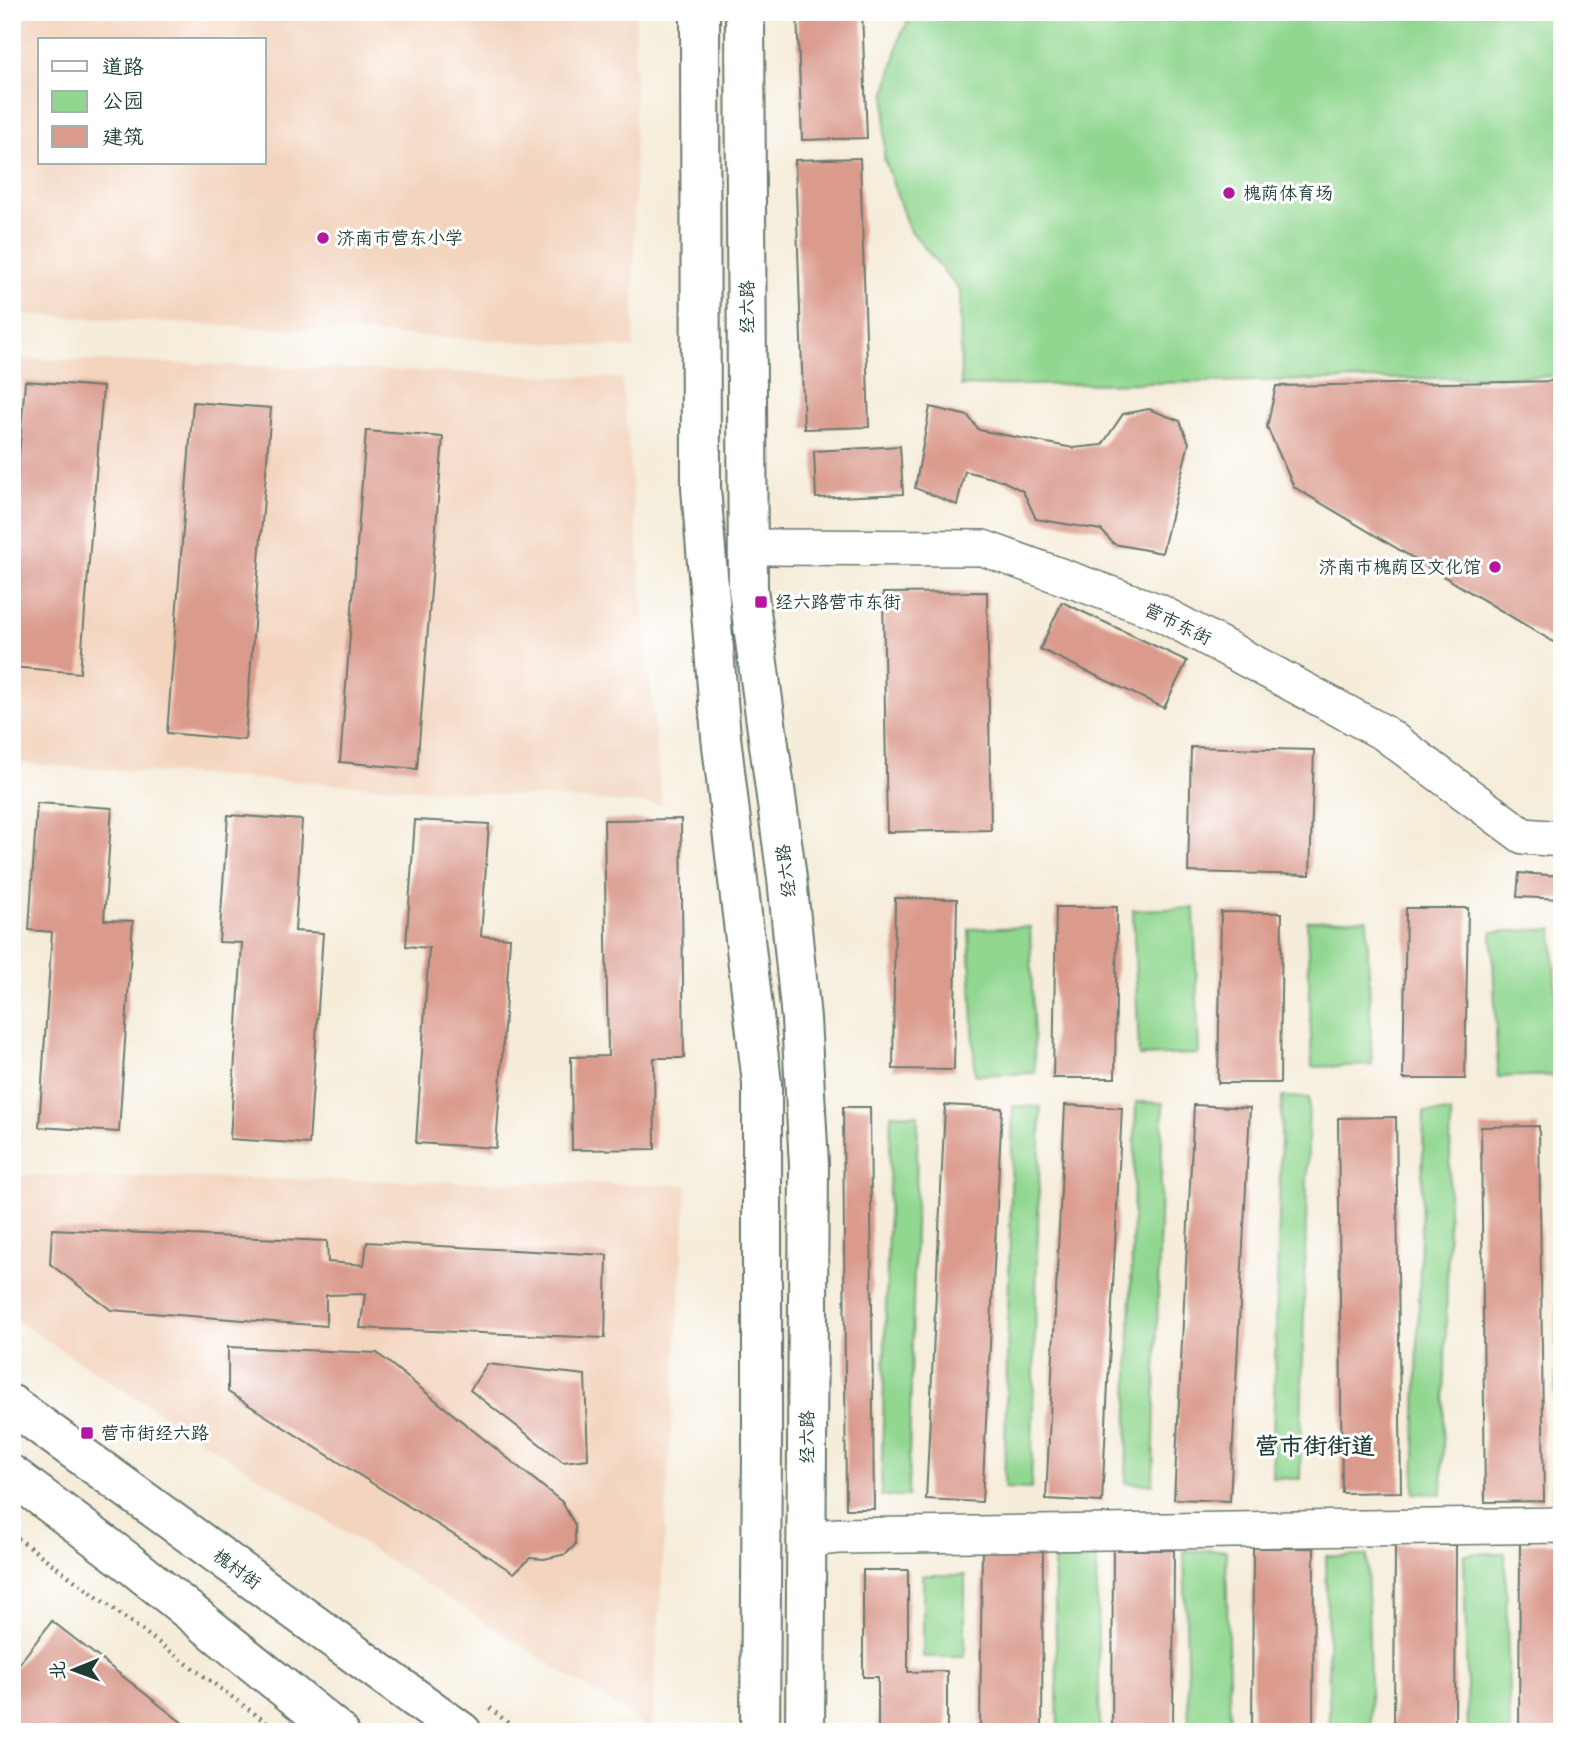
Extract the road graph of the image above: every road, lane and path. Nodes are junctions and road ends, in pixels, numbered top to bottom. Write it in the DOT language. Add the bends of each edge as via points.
graph roads {
  1 [pos="700,12"];
  2 [pos="745,12"];
  3 [pos="748,547"];
  4 [pos="1562,839"];
  5 [pos="12,1405"];
  6 [pos="12,1475"];
  7 [pos="1562,1525"];
  8 [pos="12,1534"];
  9 [pos="806,1539"];
  10 [pos="268,1724"];
  11 [pos="339,1732"];
  12 [pos="462,1732"];
  13 [pos="760,1732"];
  14 [pos="805,1732"];
  1 -- 13 [label="main road" via="701,488 721,737 762,1083"];
  2 -- 3 [label="main road, 经六路"];
  3 -- 4 [label="street, 营市东街" via="983,548 1157,611 1384,733 1523,836"];
  3 -- 9 [label="main road, 经六路" via="748,589 787,878 809,1165"];
  5 -- 12 [label="main road, 槐村街"];
  6 -- 11 [label="main road"];
  7 -- 9 [label="street"];
  8 -- 10 [label="path"];
  9 -- 14 [label="main road, 经六路"];
}
